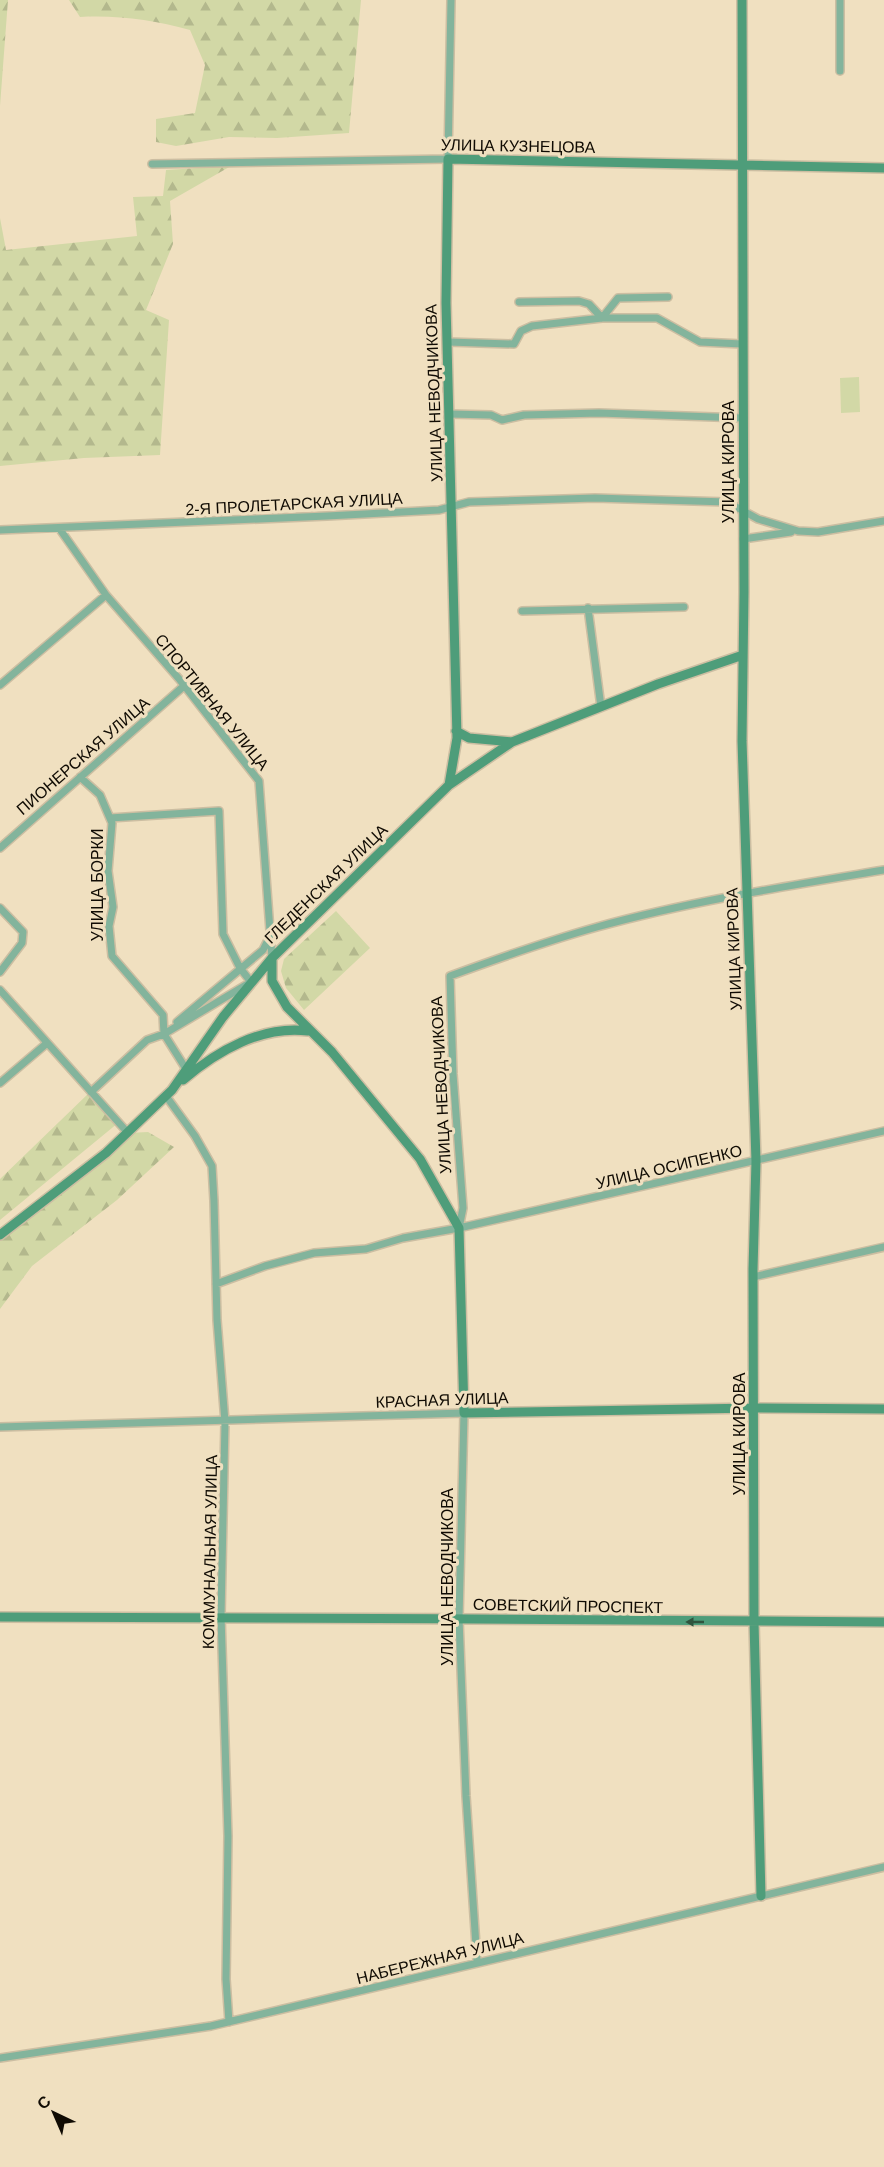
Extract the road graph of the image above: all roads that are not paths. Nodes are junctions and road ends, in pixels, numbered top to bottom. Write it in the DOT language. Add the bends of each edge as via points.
graph roads {
  1 [pos="452,0"];
  2 [pos="742,0"];
  3 [pos="840,0"];
  4 [pos="840,71"];
  5 [pos="448,159"];
  6 [pos="152,164"];
  7 [pos="740,166"];
  8 [pos="884,168"];
  9 [pos="668,297"];
  10 [pos="519,302"];
  11 [pos="602,318"];
  12 [pos="448,342"];
  13 [pos="742,344"];
  14 [pos="449,414"];
  15 [pos="743,418"];
  16 [pos="452,508"];
  17 [pos="743,511"];
  18 [pos="884,520"];
  19 [pos="59,528"];
  20 [pos="0,530"];
  21 [pos="798,531"];
  22 [pos="743,538"];
  23 [pos="106,595"];
  24 [pos="684,607"];
  25 [pos="588,608"];
  26 [pos="522,611"];
  27 [pos="743,655"];
  28 [pos="0,685"];
  29 [pos="185,685"];
  30 [pos="601,707"];
  31 [pos="456,731"];
  32 [pos="512,742"];
  33 [pos="80,777"];
  34 [pos="449,785"];
  35 [pos="110,818"];
  36 [pos="0,848"];
  37 [pos="884,870"];
  38 [pos="748,892"];
  39 [pos="0,908"];
  40 [pos="271,934"];
  41 [pos="272,958"];
  42 [pos="240,969"];
  43 [pos="0,972"];
  44 [pos="250,982"];
  45 [pos="0,990"];
  46 [pos="308,1031"];
  47 [pos="164,1034"];
  48 [pos="46,1044"];
  49 [pos="186,1069"];
  50 [pos="0,1083"];
  51 [pos="91,1092"];
  52 [pos="169,1093"];
  53 [pos="884,1131"];
  54 [pos="128,1132"];
  55 [pos="756,1161"];
  56 [pos="459,1228"];
  57 [pos="0,1235"];
  58 [pos="884,1247"];
  59 [pos="753,1277"];
  60 [pos="216,1284"];
  61 [pos="754,1408"];
  62 [pos="884,1409"];
  63 [pos="464,1413"];
  64 [pos="225,1422"];
  65 [pos="0,1427"];
  66 [pos="221,1616"];
  67 [pos="0,1617"];
  68 [pos="459,1619"];
  69 [pos="754,1622"];
  70 [pos="884,1622"];
  71 [pos="884,1867"];
  72 [pos="761,1896"];
  73 [pos="477,1962"];
  74 [pos="229,2022"];
  75 [pos="0,2058"];
  1 -- 5 [label="street, УЛИЦА НЕВОДЧИКОВА"];
  2 -- 7 [label="main road, УЛИЦА КИРОВА"];
  3 -- 4 [label="street"];
  5 -- 6 [label="street, УЛИЦА КУЗНЕЦОВА"];
  5 -- 7 [label="main road, УЛИЦА КУЗНЕЦОВА"];
  5 -- 12 [label="main road, УЛИЦА НЕВОДЧИКОВА"];
  7 -- 8 [label="main road, УЛИЦА КУЗНЕЦОВА"];
  7 -- 13 [label="main road, УЛИЦА КИРОВА"];
  9 -- 11 [label="street" via="618,298"];
  10 -- 11 [label="street" via="579,301"];
  11 -- 12 [label="street" via="526,327 514,344"];
  11 -- 13 [label="street" via="657,318 700,342"];
  12 -- 14 [label="main road, УЛИЦА НЕВОДЧИКОВА"];
  13 -- 15 [label="main road, УЛИЦА КИРОВА"];
  14 -- 15 [label="street" via="491,415 502,420 524,415 600,413"];
  14 -- 16 [label="main road, УЛИЦА НЕВОДЧИКОВА"];
  15 -- 17 [label="main road, УЛИЦА КИРОВА"];
  16 -- 17 [label="street, 2-Я ПРОЛЕТАРСКАЯ УЛИЦА" via="469,502 595,498 727,502"];
  16 -- 19 [label="street, 2-Я ПРОЛЕТАРСКАЯ УЛИЦА"];
  16 -- 31 [label="main road, УЛИЦА НЕВОДЧИКОВА"];
  17 -- 21 [label="street, 2-Я ПРОЛЕТАРСКАЯ УЛИЦА" via="764,522"];
  17 -- 22 [label="main road, УЛИЦА КИРОВА"];
  18 -- 21 [label="street, 2-Я ПРОЛЕТАРСКАЯ УЛИЦА" via="818,532"];
  19 -- 20 [label="street, 2-Я ПРОЛЕТАРСКАЯ УЛИЦА"];
  19 -- 23 [label="street, СПОРТИВНАЯ УЛИЦА"];
  21 -- 22 [label="street, 2-Я ПРОЛЕТАРСКАЯ УЛИЦА"];
  22 -- 27 [label="main road, УЛИЦА КИРОВА"];
  23 -- 28 [label="street"];
  23 -- 29 [label="street, СПОРТИВНАЯ УЛИЦА"];
  24 -- 25 [label="street"];
  25 -- 26 [label="street"];
  25 -- 30 [label="street"];
  27 -- 30 [label="main road, ГЛЕДЕНСКАЯ УЛИЦА"];
  27 -- 38 [label="main road, УЛИЦА КИРОВА"];
  29 -- 33 [label="street, ПИОНЕРСКАЯ УЛИЦА"];
  29 -- 40 [label="street, СПОРТИВНАЯ УЛИЦА" via="259,781"];
  30 -- 32 [label="main road, ГЛЕДЕНСКАЯ УЛИЦА"];
  31 -- 32 [label="main road" via="469,738"];
  31 -- 34 [label="main road, УЛИЦА НЕВОДЧИКОВА"];
  32 -- 34 [label="main road, ГЛЕДЕНСКАЯ УЛИЦА"];
  33 -- 35 [label="street, УЛИЦА БОРКИ" via="100,795"];
  33 -- 36 [label="street, ПИОНЕРСКАЯ УЛИЦА"];
  34 -- 41 [label="main road, ГЛЕДЕНСКАЯ УЛИЦА"];
  35 -- 42 [label="street, УЛИЦА БОРКИ" via="219,811 223,934"];
  35 -- 47 [label="street, УЛИЦА БОРКИ" via="112,956 163,1016"];
  37 -- 38 [label="street"];
  38 -- 55 [label="main road, УЛИЦА КИРОВА"];
  38 -- 56 [label="street, УЛИЦА НЕВОДЧИКОВА" via="599,927 450,976 463,1208"];
  39 -- 43 [label="street" via="23,932 22,943"];
  40 -- 41 [label="street, СПОРТИВНАЯ УЛИЦА"];
  40 -- 42 [label="street" via="262,950"];
  41 -- 44 [label="main road, ГЛЕДЕНСКАЯ УЛИЦА"];
  41 -- 46 [label="main road, УЛИЦА НЕВОДЧИКОВА" via="277,992"];
  42 -- 44 [label="street, УЛИЦА БОРКИ"];
  42 -- 47 [label="street"];
  44 -- 47 [label="street"];
  44 -- 49 [label="main road, ГЛЕДЕНСКАЯ УЛИЦА"];
  45 -- 48 [label="street"];
  46 -- 52 [label="main road" via="281,1030 237,1045 194,1071"];
  46 -- 56 [label="main road, УЛИЦА НЕВОДЧИКОВА" via="332,1052 420,1159"];
  47 -- 49 [label="street, УЛИЦА БОРКИ"];
  47 -- 51 [label="street" via="147,1040"];
  48 -- 50 [label="street"];
  48 -- 51 [label="street"];
  49 -- 52 [label="main road, ГЛЕДЕНСКАЯ УЛИЦА"];
  51 -- 54 [label="street"];
  52 -- 54 [label="main road, ГЛЕДЕНСКАЯ УЛИЦА"];
  52 -- 60 [label="street, КОММУНАЛЬНАЯ УЛИЦА" via="212,1166"];
  53 -- 55 [label="street, УЛИЦА ОСИПЕНКО"];
  54 -- 57 [label="main road, ГЛЕДЕНСКАЯ УЛИЦА" via="75,1179"];
  55 -- 56 [label="street, УЛИЦА ОСИПЕНКО"];
  55 -- 59 [label="main road, УЛИЦА КИРОВА"];
  56 -- 60 [label="street, УЛИЦА ОСИПЕНКО" via="366,1249 314,1252"];
  56 -- 63 [label="main road, УЛИЦА НЕВОДЧИКОВА"];
  58 -- 59 [label="street"];
  59 -- 61 [label="main road, УЛИЦА КИРОВА"];
  60 -- 64 [label="street, КОММУНАЛЬНАЯ УЛИЦА"];
  61 -- 62 [label="main road, КРАСНАЯ УЛИЦА"];
  61 -- 63 [label="main road, КРАСНАЯ УЛИЦА"];
  61 -- 69 [label="main road, УЛИЦА КИРОВА"];
  63 -- 64 [label="street, КРАСНАЯ УЛИЦА"];
  63 -- 68 [label="street, УЛИЦА НЕВОДЧИКОВА"];
  64 -- 65 [label="street, КРАСНАЯ УЛИЦА"];
  64 -- 66 [label="street, КОММУНАЛЬНАЯ УЛИЦА"];
  66 -- 67 [label="main road, СОВЕТСКИЙ ПРОСПЕКТ"];
  66 -- 68 [label="main road, СОВЕТСКИЙ ПРОСПЕКТ"];
  66 -- 74 [label="street, КОММУНАЛЬНАЯ УЛИЦА"];
  69 -- 68 [label="main road, СОВЕТСКИЙ ПРОСПЕКТ, one-way"];
  68 -- 73 [label="street, УЛИЦА НЕВОДЧИКОВА"];
  69 -- 70 [label="main road, СОВЕТСКИЙ ПРОСПЕКТ"];
  69 -- 72 [label="main road, УЛИЦА КИРОВА"];
  71 -- 72 [label="street, НАБЕРЕЖНАЯ УЛИЦА"];
  72 -- 73 [label="street, НАБЕРЕЖНАЯ УЛИЦА"];
  73 -- 74 [label="street, НАБЕРЕЖНАЯ УЛИЦА"];
  74 -- 75 [label="street, НАБЕРЕЖНАЯ УЛИЦА"];
}
